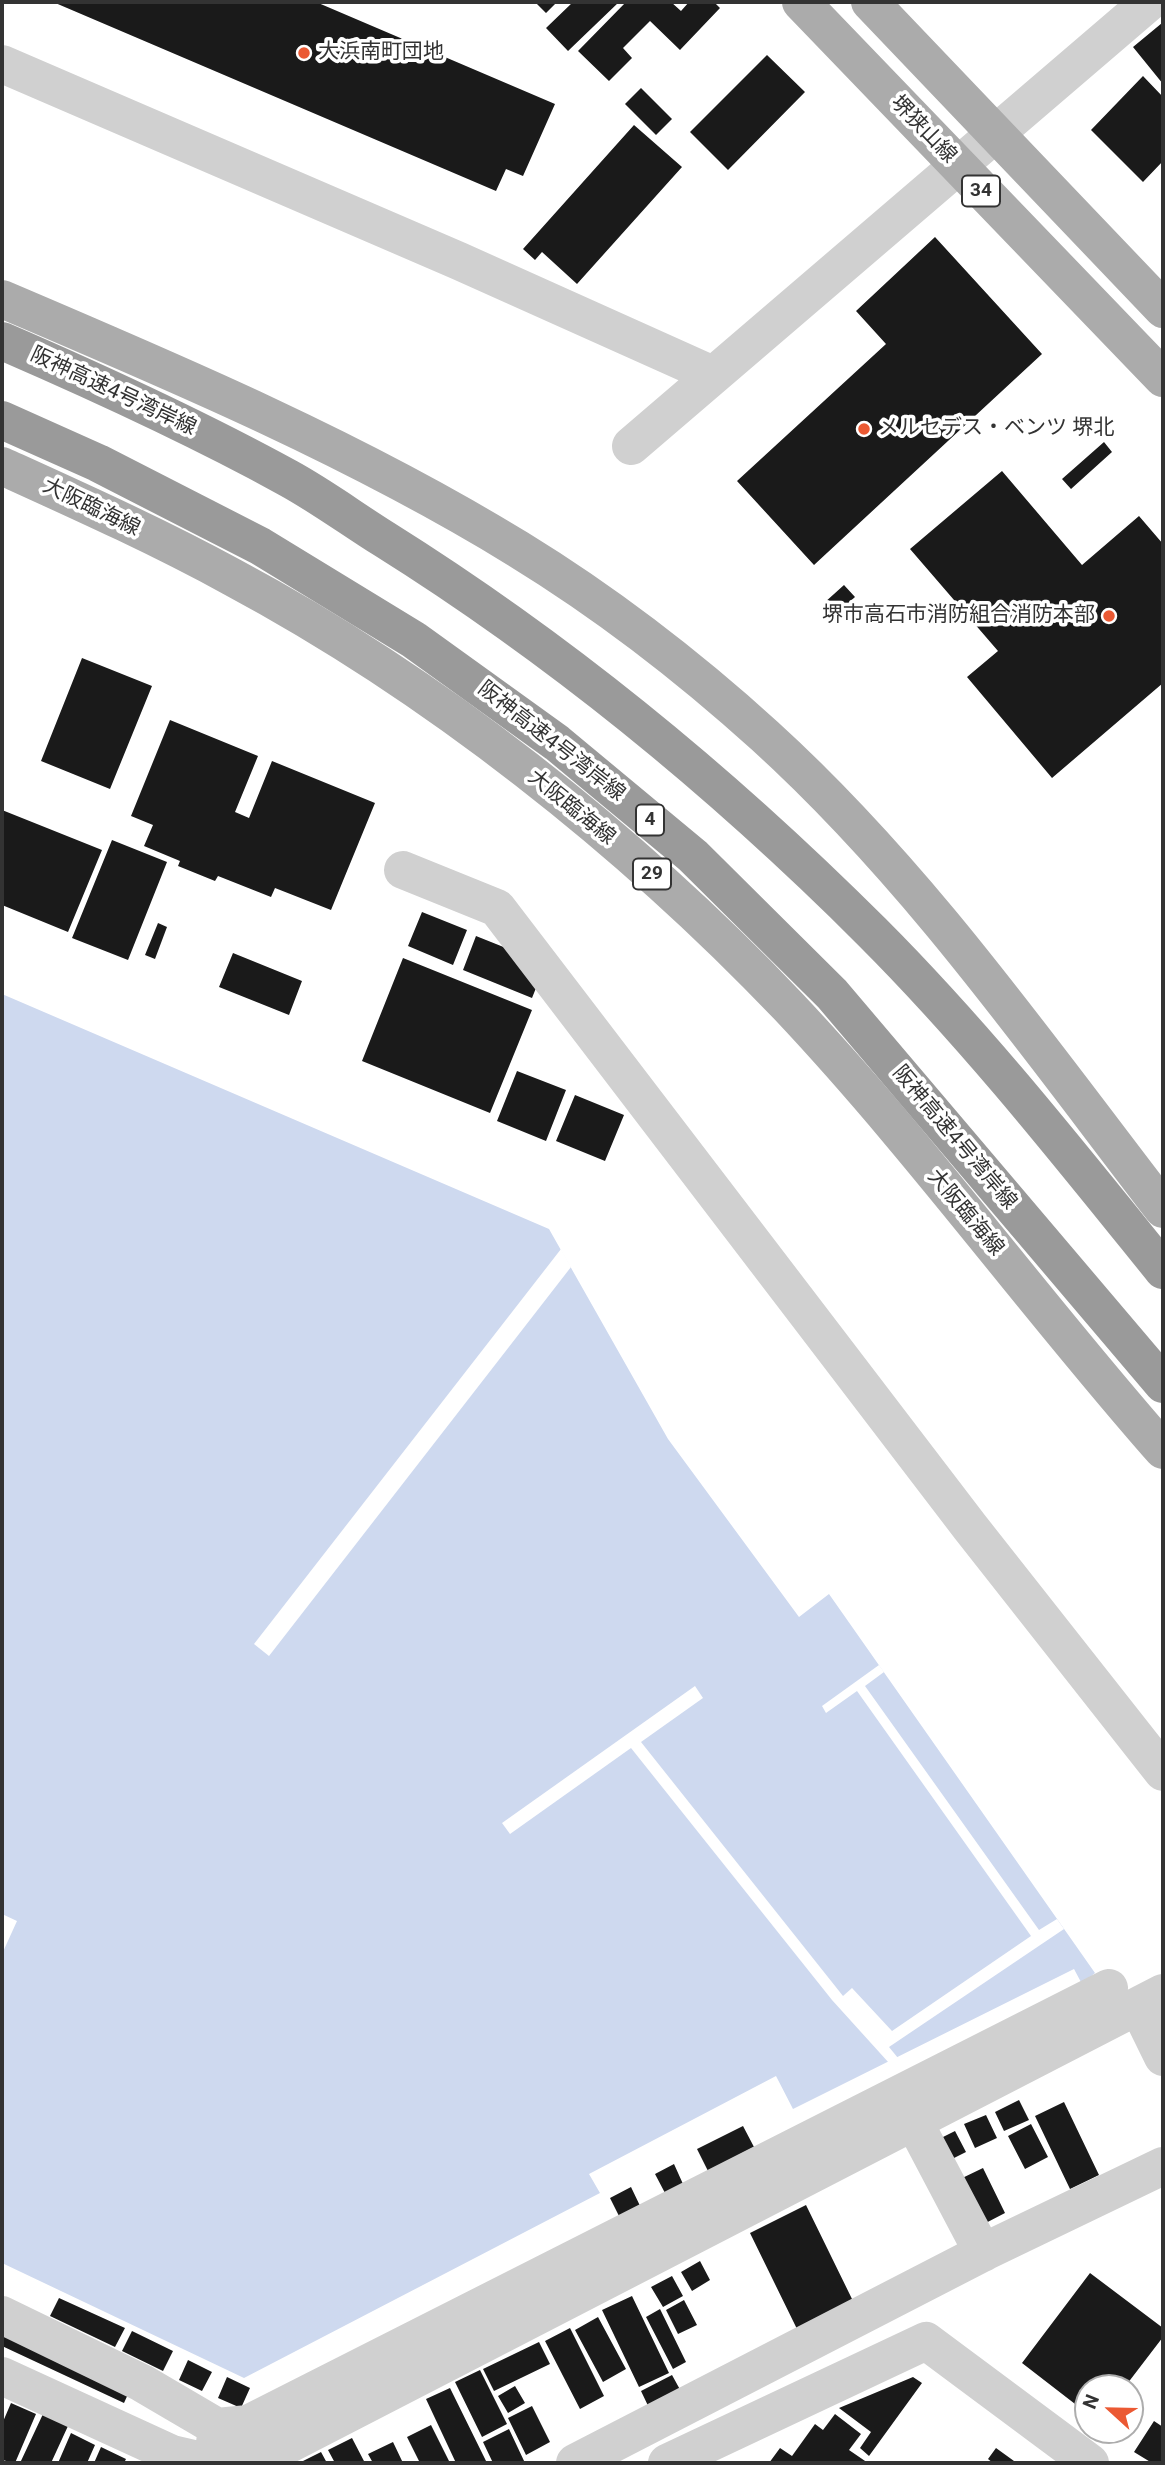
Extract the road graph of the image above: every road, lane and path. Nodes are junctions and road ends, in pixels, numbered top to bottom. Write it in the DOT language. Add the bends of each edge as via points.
graph roads {
  1 [pos="800,2"];
  2 [pos="870,2"];
  3 [pos="1149,2"];
  4 [pos="2,64"];
  5 [pos="995,132"];
  6 [pos="957,166"];
  7 [pos="2,299"];
  8 [pos="1163,309"];
  9 [pos="2,341"];
  10 [pos="712,375"];
  11 [pos="1163,378"];
  12 [pos="2,420"];
  13 [pos="631,446"];
  14 [pos="2,466"];
  15 [pos="403,870"];
  16 [pos="1163,1209"];
  17 [pos="1163,1270"];
  18 [pos="1163,1384"];
  19 [pos="1163,1450"];
  20 [pos="1163,1772"];
  21 [pos="1137,1996"];
  22 [pos="1163,2057"];
  23 [pos="914,2122"];
  24 [pos="1163,2166"];
  25 [pos="983,2253"];
  26 [pos="2,2315"];
  27 [pos="2,2376"];
  28 [pos="214,2454"];
  29 [pos="575,2463"];
  30 [pos="667,2463"];
  31 [pos="1090,2463"];
  1 -- 6 [label="main road, 堺狭山線 / 34"];
  2 -- 5 [label="main road, 34"];
  3 -- 5 [label="street"];
  4 -- 10 [label="street"];
  5 -- 6 [label="street"];
  5 -- 8 [label="main road, 34"];
  6 -- 10 [label="street"];
  6 -- 11 [label="main road, 堺狭山線 / 34"];
  7 -- 16 [label="main road" via="386,475 519,549 641,633 766,737 889,863 1000,996"];
  9 -- 17 [label="highway, 阪神高速4号湾岸線" via="119,391 291,480 454,583 598,689 738,804 874,933 1018,1091"];
  10 -- 13 [label="street"];
  12 -- 18 [label="highway, 阪神高速4号湾岸線 / 4" via="260,546 414,640 557,743 693,856 832,994"];
  14 -- 19 [label="main road, 大阪臨海線 / 29" via="233,577 383,667 536,778 660,881 805,1026"];
  15 -- 20 [label="street" via="497,908"];
  21 -- 22 [label="street"];
  21 -- 23 [label="street"];
  21 -- 28 [label="street" via="248,2424"];
  23 -- 25 [label="street"];
  23 -- 28 [label="street" via="285,2446 245,2461"];
  24 -- 25 [label="street"];
  25 -- 29 [label="street"];
  26 -- 28 [label="street" via="142,2384"];
  27 -- 28 [label="street" via="172,2454"];
  30 -- 31 [label="street" via="926,2341"];
}
